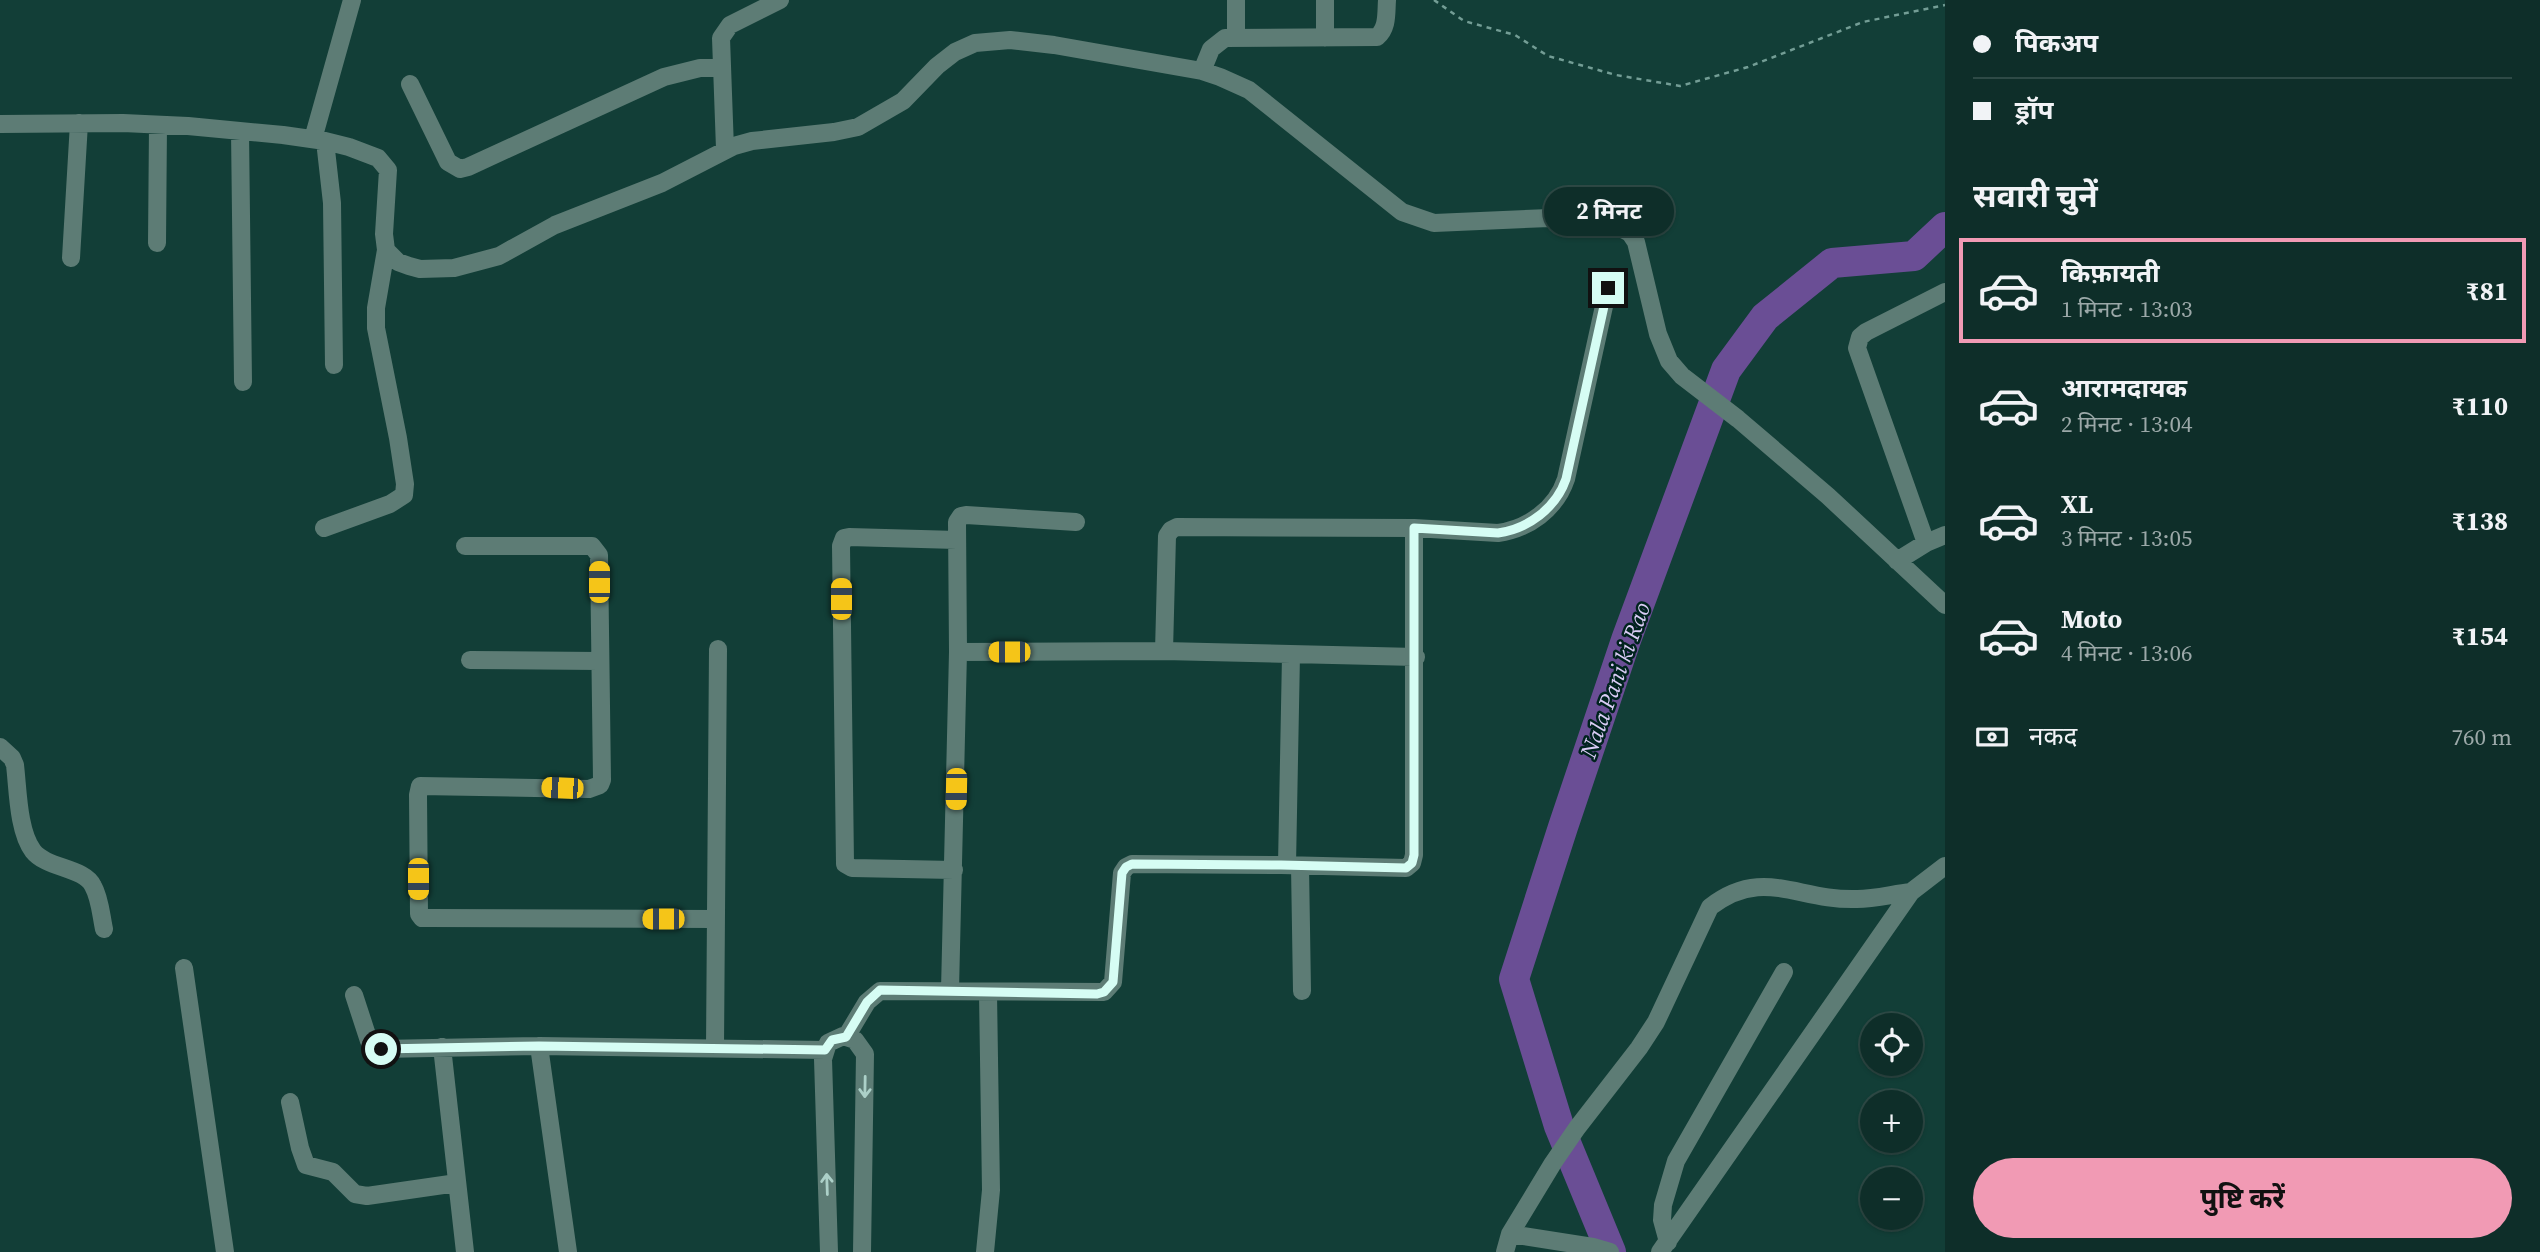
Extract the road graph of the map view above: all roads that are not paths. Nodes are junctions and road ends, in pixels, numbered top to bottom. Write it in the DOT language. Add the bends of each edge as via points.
graph roads {
  1 [pos="352,0"];
  2 [pos="780,0"];
  3 [pos="1236,0"];
  4 [pos="1325,0"];
  5 [pos="1387,0"];
  6 [pos="1236,38"];
  7 [pos="1325,38"];
  8 [pos="721,68"];
  9 [pos="1202,71"];
  10 [pos="410,83"];
  11 [pos="79,123"];
  12 [pos="0,124"];
  13 [pos="158,125"];
  14 [pos="240,131"];
  15 [pos="319,140"];
  16 [pos="725,149"];
  17 [pos="157,243"];
  18 [pos="386,250"];
  19 [pos="71,258"];
  20 [pos="1608,288"];
  21 [pos="1945,292"];
  22 [pos="334,365"];
  23 [pos="243,382"];
  24 [pos="1076,522"];
  25 [pos="324,528"];
  26 [pos="1414,528"];
  27 [pos="1945,535"];
  28 [pos="957,540"];
  29 [pos="1926,543"];
  30 [pos="465,546"];
  31 [pos="1897,561"];
  32 [pos="1945,605"];
  33 [pos="718,649"];
  34 [pos="1164,651"];
  35 [pos="958,652"];
  36 [pos="1291,655"];
  37 [pos="1416,657"];
  38 [pos="470,660"];
  39 [pos="599,661"];
  40 [pos="0,747"];
  41 [pos="1294,865"];
  42 [pos="1945,866"];
  43 [pos="954,870"];
  44 [pos="1911,892"];
  45 [pos="715,919"];
  46 [pos="104,929"];
  47 [pos="184,968"];
  48 [pos="1784,972"];
  49 [pos="950,990"];
  50 [pos="1302,991"];
  51 [pos="988,993"];
  52 [pos="354,995"];
  53 [pos="846,1037"];
  54 [pos="539,1046"];
  55 [pos="442,1047"];
  56 [pos="715,1047"];
  57 [pos="825,1050"];
  58 [pos="290,1102"];
  59 [pos="457,1183"];
  60 [pos="1508,1243"];
  61 [pos="1664,1247"];
  62 [pos="1602,1249"];
  63 [pos="225,1252"];
  64 [pos="465,1252"];
  65 [pos="568,1252"];
  66 [pos="829,1252"];
  67 [pos="862,1252"];
  68 [pos="985,1252"];
  1 -- 15 [label="street"];
  2 -- 8 [label="street" via="724,31"];
  3 -- 6 [label="street"];
  4 -- 7 [label="street"];
  5 -- 7 [label="street" via="1385,26 1377,37"];
  6 -- 7 [label="street"];
  6 -- 9 [label="street" via="1214,44"];
  8 -- 10 [label="street" via="664,77 460,169 448,162"];
  8 -- 16 [label="street"];
  9 -- 16 [label="street" via="1054,45 1010,40 975,43 937,66 903,101 858,127"];
  9 -- 31 [label="street" via="1249,90 1402,212 1419,219 1454,223 1549,218 1623,228 1636,242 1669,361"];
  11 -- 12 [label="street"];
  11 -- 13 [label="street"];
  11 -- 19 [label="street"];
  13 -- 14 [label="street"];
  13 -- 17 [label="street"];
  14 -- 15 [label="street"];
  14 -- 23 [label="street"];
  15 -- 18 [label="street" via="384,163 388,176"];
  15 -- 22 [label="street" via="332,203"];
  16 -- 18 [label="street" via="684,173 555,225 485,261 420,269 398,262"];
  18 -- 25 [label="street" via="376,328 398,438 404,495"];
  20 -- 26 [label="street" via="1560,493 1536,518 1511,531"];
  21 -- 29 [label="street" via="1866,332 1857,348"];
  24 -- 28 [label="street" via="965,515 957,522"];
  26 -- 34 [label="street" via="1177,527 1167,536"];
  26 -- 37 [label="street"];
  27 -- 29 [label="street"];
  28 -- 35 [label="street"];
  28 -- 43 [label="street" via="849,537 841,547 845,864 852,869"];
  29 -- 31 [label="street"];
  30 -- 39 [label="street" via="592,546 599,555"];
  31 -- 32 [label="street"];
  33 -- 45 [label="street"];
  34 -- 35 [label="street"];
  34 -- 36 [label="street"];
  35 -- 43 [label="street"];
  36 -- 37 [label="street"];
  36 -- 41 [label="street"];
  37 -- 41 [label="street" via="1412,863 1400,870"];
  38 -- 39 [label="street"];
  39 -- 45 [label="street" via="600,785 589,789 420,786 419,914 422,918"];
  40 -- 46 [label="street" via="15,765 23,829 32,850 40,859 88,878"];
  41 -- 50 [label="street"];
  41 -- 51 [label="street" via="1132,864 1122,873 1110,988 1097,994"];
  42 -- 44 [label="street"];
  43 -- 49 [label="street"];
  44 -- 60 [label="street" via="1857,899 1812,896 1764,885 1741,889 1710,907 1645,1039 1553,1163"];
  44 -- 61 [label="street"];
  45 -- 56 [label="street"];
  47 -- 63 [label="street"];
  48 -- 61 [label="street" via="1676,1161 1663,1205"];
  49 -- 51 [label="street"];
  49 -- 53 [label="street" via="880,990"];
  51 -- 68 [label="street" via="990,1190"];
  52 -- 55 [label="street" via="374,1046 392,1050"];
  53 -- 57 [label="street" via="832,1040"];
  53 -- 67 [label="street, one-way" via="860,1045 865,1063"];
  54 -- 55 [label="street"];
  54 -- 56 [label="street"];
  54 -- 65 [label="street"];
  55 -- 59 [label="street"];
  56 -- 57 [label="street"];
  66 -- 57 [label="street, one-way"];
  58 -- 59 [label="street" via="306,1165 333,1172 355,1194"];
  59 -- 64 [label="street"];
  60 -- 62 [label="street"];
}
